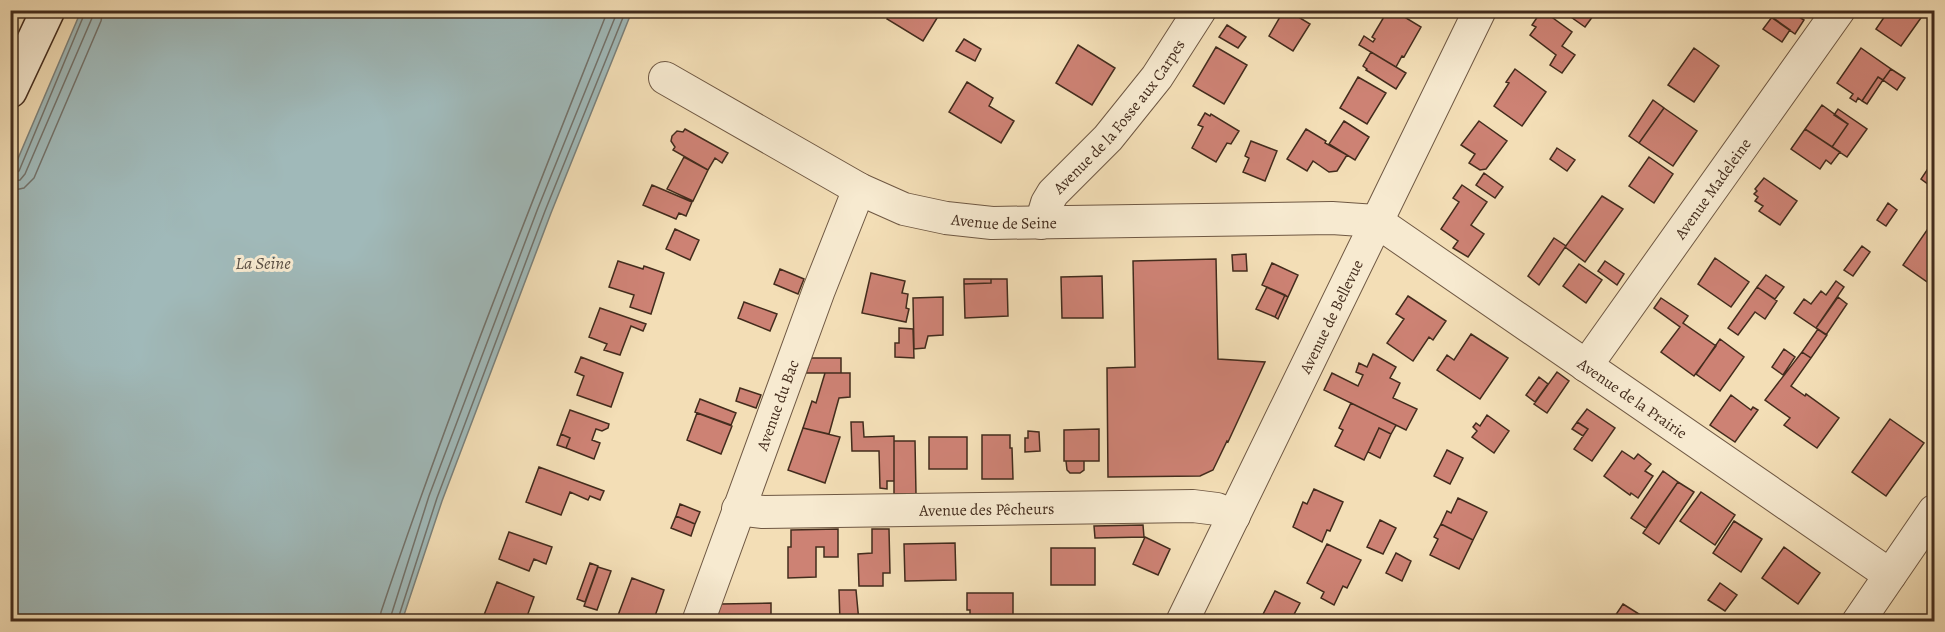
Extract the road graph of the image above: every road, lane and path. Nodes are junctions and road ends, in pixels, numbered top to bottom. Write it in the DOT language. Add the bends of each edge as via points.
graph roads {
  1 [pos="48,10"];
  2 [pos="1200,10"];
  3 [pos="1480,10"];
  4 [pos="1839,10"];
  5 [pos="665,78"];
  6 [pos="10,91"];
  7 [pos="859,189"];
  8 [pos="1376,221"];
  9 [pos="1041,223"];
  10 [pos="1586,366"];
  11 [pos="738,509"];
  12 [pos="1935,512"];
  13 [pos="1234,516"];
  14 [pos="1890,575"];
  15 [pos="698,621"];
  16 [pos="1182,621"];
  17 [pos="1858,621"];
  1 -- 6 [label="main road"];
  2 -- 9 [label="street, Avenue de la Fosse aux Carpes" via="1157,78 1108,138 1053,193"];
  3 -- 8 [label="street, Avenue de Bellevue"];
  4 -- 10 [label="street, Avenue Madeleine"];
  5 -- 7 [label="street, Avenue de Seine"];
  7 -- 9 [label="street, Avenue de Seine" via="904,209 946,218"];
  7 -- 11 [label="street, Avenue du Bac"];
  8 -- 9 [label="street, Avenue de Seine" via="1332,218"];
  8 -- 10 [label="street, Avenue de la Prairie"];
  8 -- 13 [label="street, Avenue de Bellevue"];
  10 -- 14 [label="street, Avenue de la Prairie"];
  11 -- 13 [label="street, Avenue des Pêcheurs" via="763,512 1193,506"];
  11 -- 15 [label="street, Avenue du Bac"];
  12 -- 14 [label="street"];
  13 -- 16 [label="street, Avenue de Bellevue"];
  14 -- 17 [label="street"];
}
